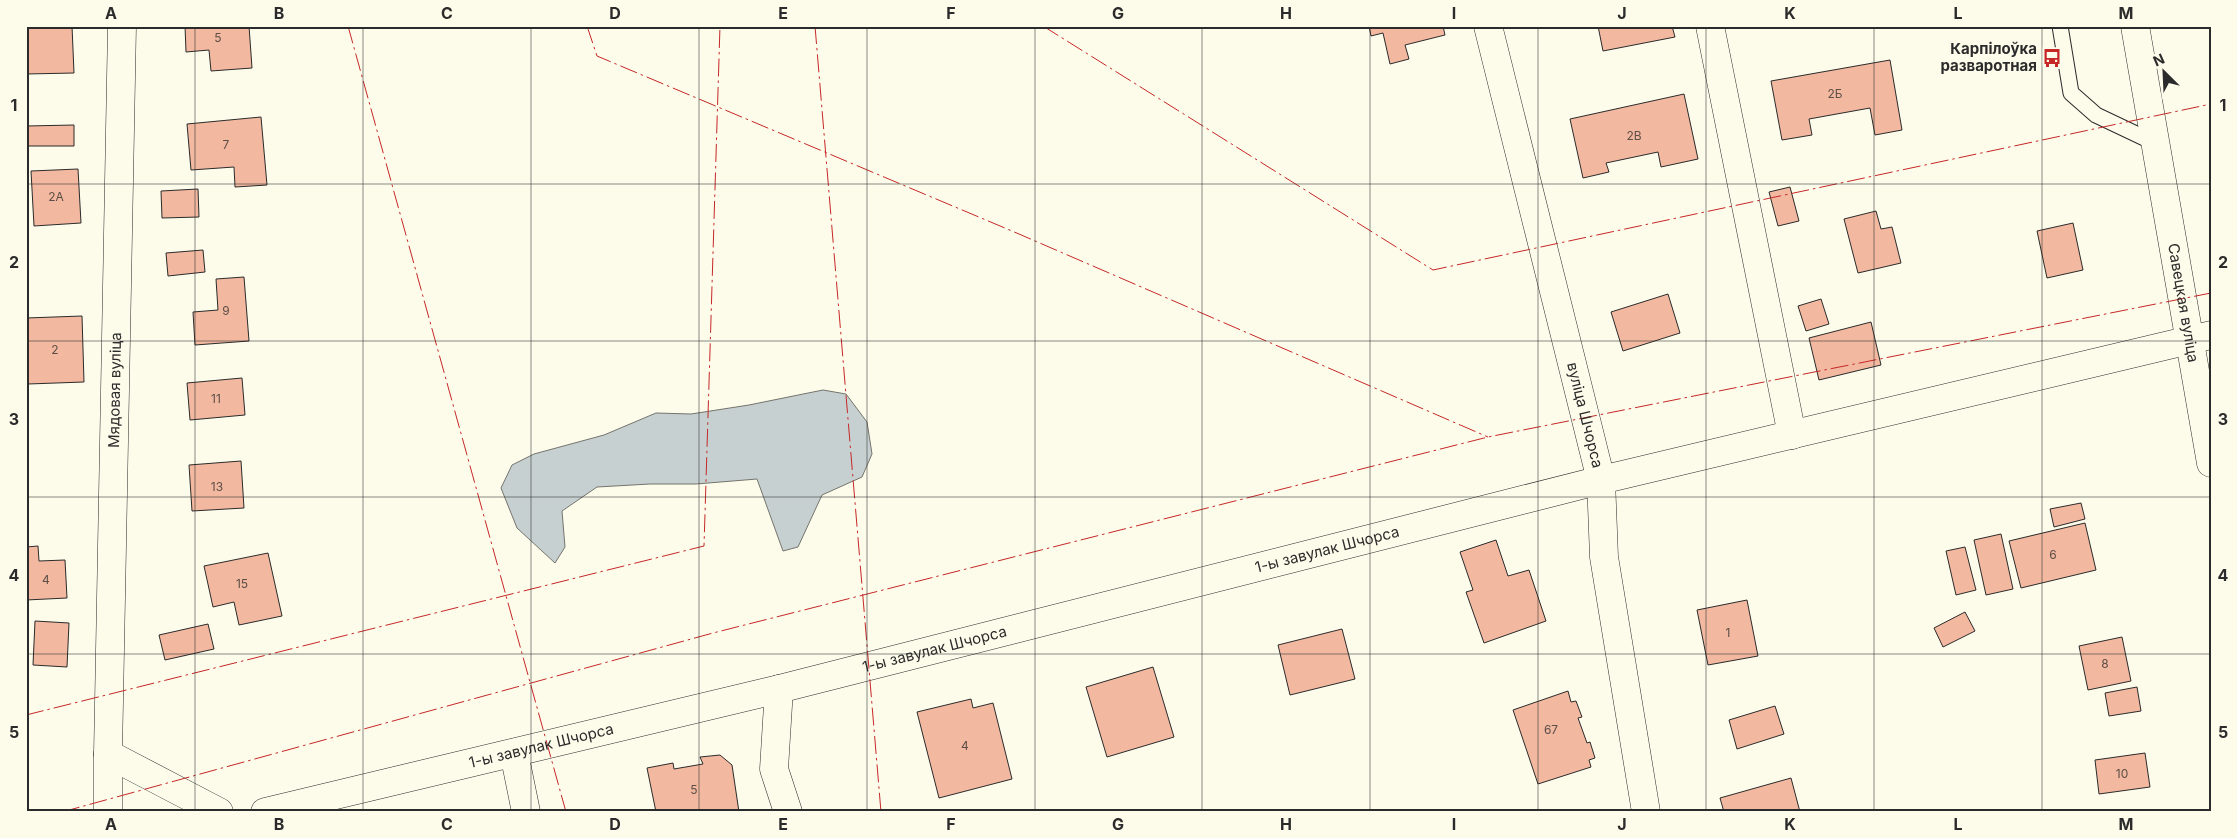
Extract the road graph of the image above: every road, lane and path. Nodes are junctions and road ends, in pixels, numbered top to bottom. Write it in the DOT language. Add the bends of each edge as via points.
graph roads {
  1 [pos="122,26"];
  2 [pos="1488,26"];
  3 [pos="2060,26"];
  4 [pos="2135,26"];
  5 [pos="1710,27"];
  6 [pos="2155,143"];
  7 [pos="2200,337"];
  8 [pos="1792,435"];
  9 [pos="2211,463"];
  10 [pos="1602,480"];
  11 [pos="779,689"];
  12 [pos="514,753"];
  13 [pos="108,754"];
  14 [pos="108,812"];
  15 [pos="219,812"];
  16 [pos="264,812"];
  17 [pos="526,812"];
  18 [pos="788,812"];
  19 [pos="1646,812"];
  1 -- 13 [label="street, Мядовая вуліца"];
  2 -- 10 [label="street, вуліца Шчорса"];
  3 -- 6 [label="lane" via="2072,93 2096,115"];
  4 -- 6 [label="street, Савецкая вуліца"];
  5 -- 8 [label="street"];
  6 -- 7 [label="street, Савецкая вуліца"];
  7 -- 8 [label="street, 1-ы завулак Шчорса"];
  7 -- 9 [label="street, Савецкая вуліца"];
  8 -- 10 [label="street, 1-ы завулак Шчорса"];
  10 -- 11 [label="street, 1-ы завулак Шчорса"];
  10 -- 19 [label="street, вуліца Шчорса" via="1604,558"];
  11 -- 12 [label="street, 1-ы завулак Шчорса"];
  11 -- 18 [label="street" via="774,769"];
  12 -- 16 [label="street, 1-ы завулак Шчорса"];
  12 -- 17 [label="street"];
  13 -- 14 [label="street, Мядовая вуліца"];
  13 -- 15 [label="street"];
}
